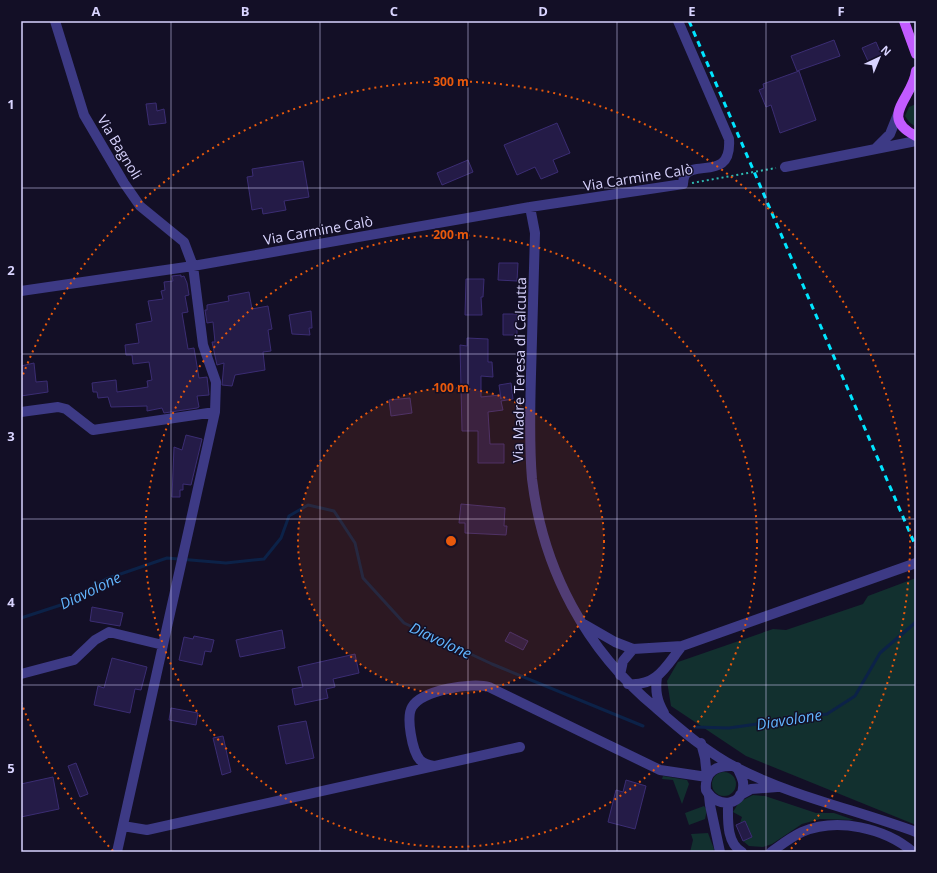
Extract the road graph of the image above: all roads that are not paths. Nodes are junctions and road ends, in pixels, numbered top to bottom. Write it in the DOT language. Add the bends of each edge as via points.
graph roads {
  1 [pos="55,21"];
  2 [pos="678,21"];
  3 [pos="904,21"];
  4 [pos="915,52"];
  5 [pos="916,66"];
  6 [pos="916,71"];
  7 [pos="916,96"];
  8 [pos="899,110"];
  9 [pos="916,136"];
  10 [pos="916,141"];
  11 [pos="875,150"];
  12 [pos="785,167"];
  13 [pos="530,208"];
  14 [pos="192,266"];
  15 [pos="21,291"];
  16 [pos="21,412"];
  17 [pos="215,412"];
  18 [pos="916,563"];
  19 [pos="580,622"];
  20 [pos="163,645"];
  21 [pos="682,646"];
  22 [pos="633,649"];
  23 [pos="21,674"];
  24 [pos="620,675"];
  25 [pos="657,677"];
  26 [pos="628,684"];
  27 [pos="665,717"];
  28 [pos="701,743"];
  29 [pos="520,747"];
  30 [pos="434,766"];
  31 [pos="736,767"];
  32 [pos="707,777"];
  33 [pos="779,787"];
  34 [pos="740,794"];
  35 [pos="709,796"];
  36 [pos="728,803"];
  37 [pos="123,826"];
  38 [pos="916,832"];
  39 [pos="117,852"];
  40 [pos="720,852"];
  41 [pos="742,852"];
  42 [pos="771,852"];
  43 [pos="913,852"];
  1 -- 14 [label="street, Via Bagnoli" via="84,115 140,206 184,242"];
  2 -- 13 [label="street, Via Carmine Calò" via="729,139 730,150 724,161 714,168 691,171 685,175 683,184"];
  3 -- 4 [label="main road"];
  4 -- 5 [label="main road"];
  6 -- 8 [label="main road"];
  7 -- 8 [label="main road" via="908,98"];
  8 -- 9 [label="main road" via="898,119 904,128"];
  8 -- 11 [label="street" via="890,134"];
  10 -- 11 [label="street"];
  11 -- 12 [label="street"];
  13 -- 14 [label="street, Via Carmine Calò"];
  13 -- 19 [label="street, Via Madre Teresa di Calcutta" via="535,233 530,439 532,480 548,550 560,582"];
  14 -- 15 [label="street, Via Carmine Calò"];
  14 -- 17 [label="street" via="203,345 216,382"];
  16 -- 17 [label="street" via="62,408 93,430"];
  17 -- 20 [label="street"];
  18 -- 21 [label="street"];
  19 -- 22 [label="street"];
  19 -- 24 [label="street, Via Madre Teresa di Calcutta" via="595,646"];
  20 -- 23 [label="street" via="109,632 94,640 74,660"];
  20 -- 37 [label="street"];
  21 -- 22 [label="street"];
  21 -- 25 [label="street"];
  22 -- 24 [label="street" via="623,661"];
  24 -- 26 [label="street, Via Madre Teresa di Calcutta"];
  25 -- 26 [label="street" via="646,683"];
  25 -- 27 [label="street" via="658,703"];
  26 -- 27 [label="street, Via Madre Teresa di Calcutta"];
  27 -- 28 [label="street, Via Madre Teresa di Calcutta"];
  28 -- 31 [label="street, Via Madre Teresa di Calcutta"];
  28 -- 32 [label="street"];
  29 -- 30 [label="street"];
  30 -- 32 [label="street" via="424,764 416,753 408,721 411,708 427,695 475,684 489,687 660,770"];
  30 -- 37 [label="street" via="147,830"];
  31 -- 32 [label="street" via="715,768"];
  31 -- 33 [label="street, Via Madre Teresa di Calcutta"];
  31 -- 34 [label="street" via="743,783"];
  32 -- 35 [label="street" via="706,790"];
  33 -- 34 [label="street" via="751,789"];
  33 -- 38 [label="street, Via Madre Teresa di Calcutta"];
  34 -- 36 [label="street"];
  35 -- 36 [label="street" via="720,803"];
  35 -- 40 [label="street"];
  36 -- 41 [label="street" via="727,823 734,844"];
  37 -- 39 [label="street"];
  42 -- 43 [label="street" via="801,832 832,824 867,829 902,843"];
}
